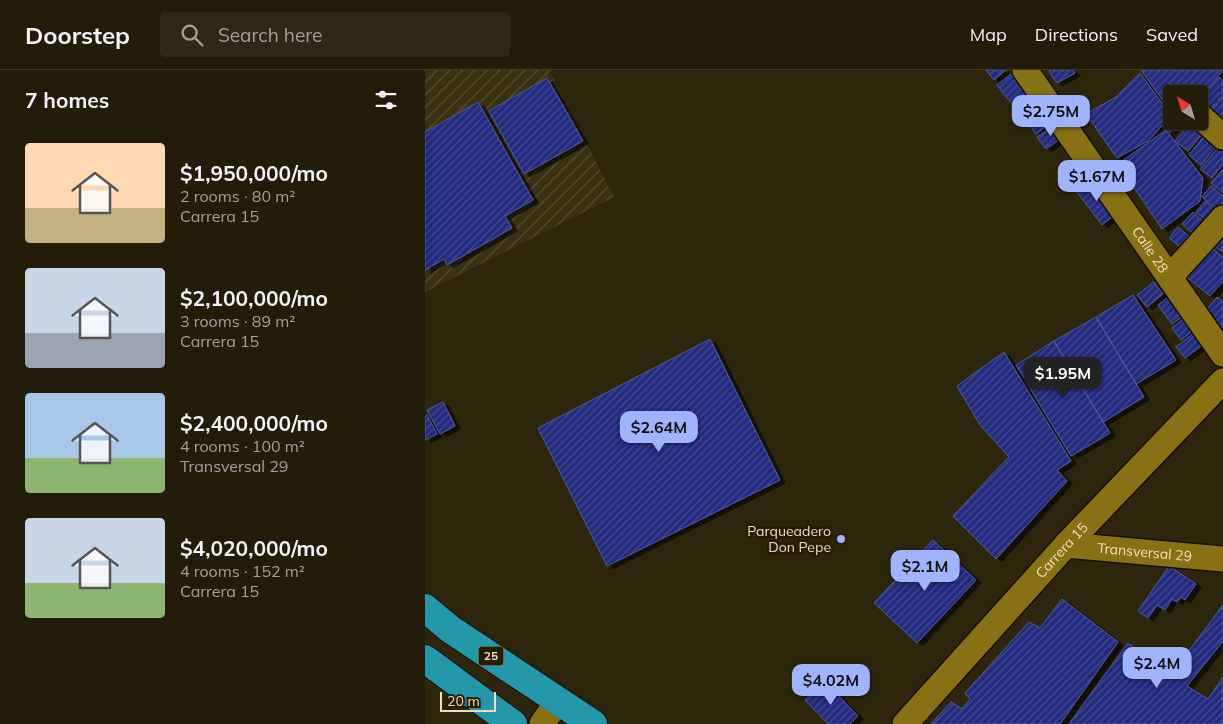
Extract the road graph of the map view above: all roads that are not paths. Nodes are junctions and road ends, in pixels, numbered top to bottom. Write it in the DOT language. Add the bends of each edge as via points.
graph roads {
  1 [pos="1032,73"];
  2 [pos="1208,123"];
  3 [pos="1223,137"];
  4 [pos="1223,218"];
  5 [pos="1170,277"];
  6 [pos="1223,354"];
  7 [pos="1223,381"];
  8 [pos="1067,545"];
  9 [pos="1223,559"];
  10 [pos="425,608"];
  11 [pos="425,659"];
  12 [pos="558,701"];
  13 [pos="513,724"];
  14 [pos="542,724"];
  15 [pos="593,724"];
  16 [pos="905,724"];
  1 -- 5 [label="street, Calle 28"];
  2 -- 3 [label="street"];
  4 -- 5 [label="street"];
  5 -- 6 [label="street, Calle 28"];
  7 -- 8 [label="street, Carrera 15"];
  8 -- 9 [label="street, Transversal 29"];
  8 -- 16 [label="street, Carrera 15"];
  10 -- 12 [label="highway, 25" via="450,629"];
  11 -- 13 [label="highway"];
  12 -- 14 [label="street"];
  12 -- 15 [label="highway, 25"];
}
